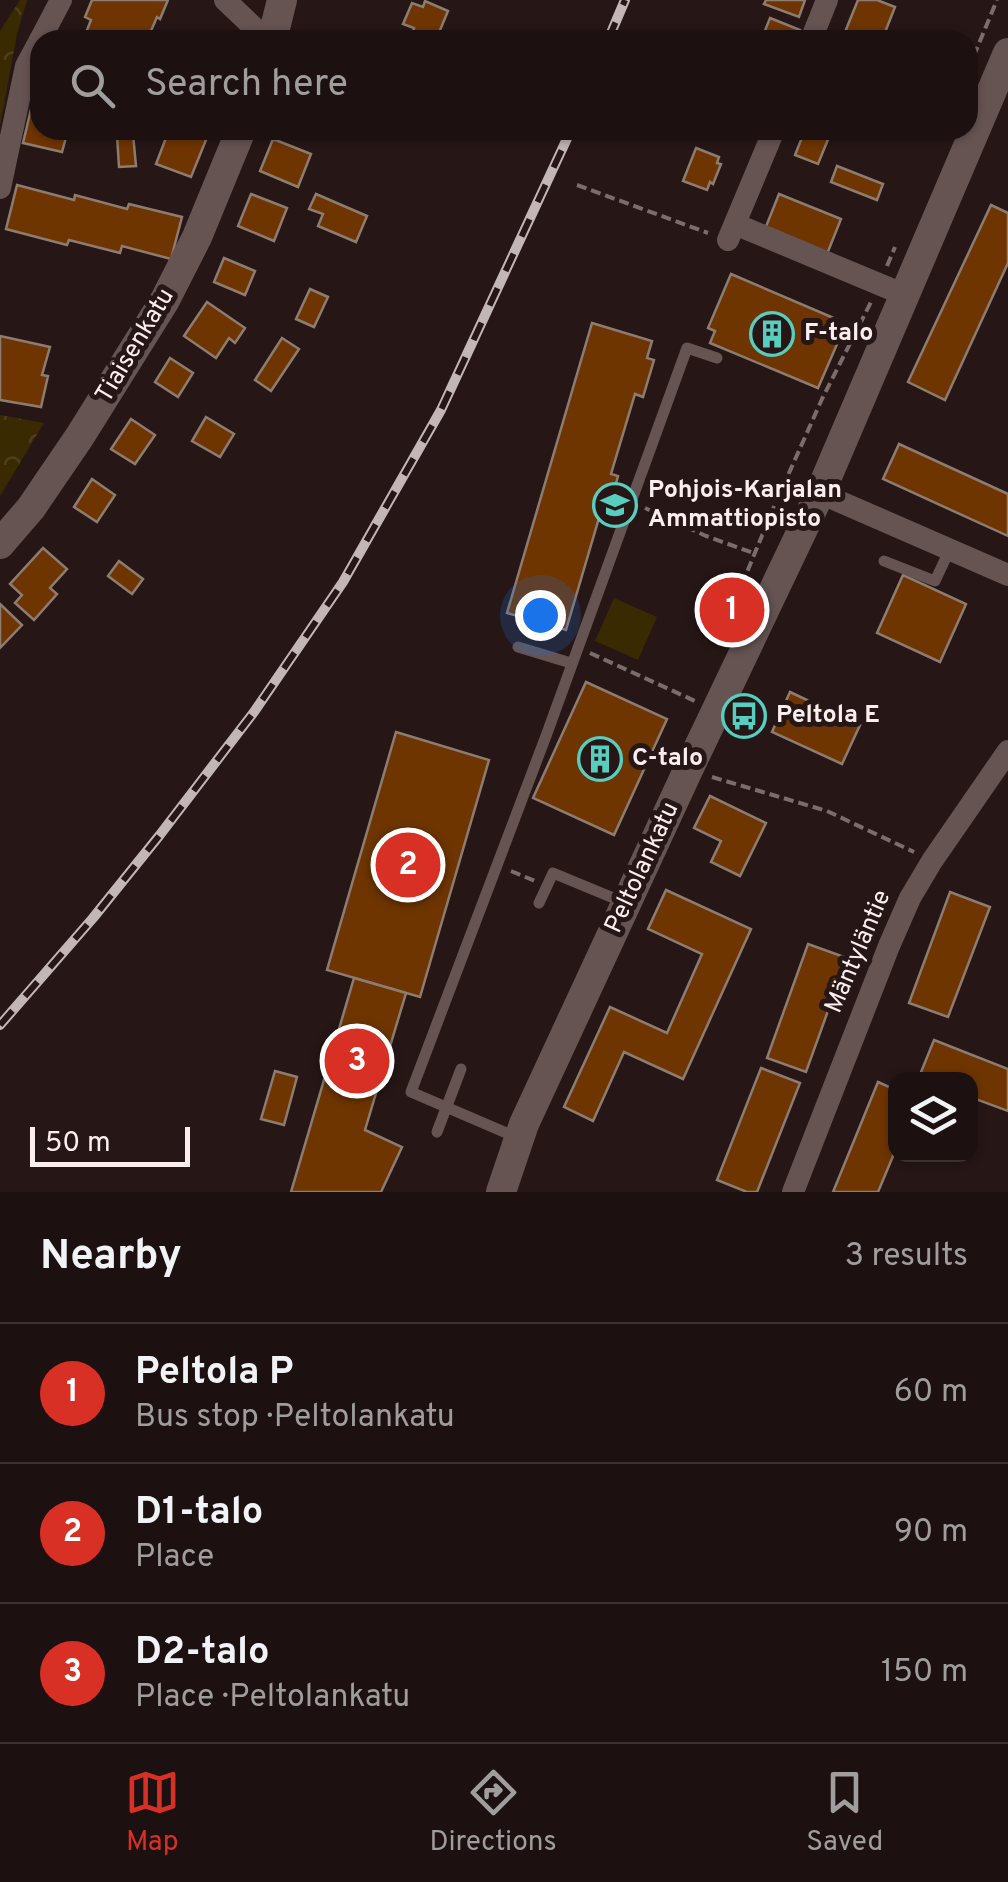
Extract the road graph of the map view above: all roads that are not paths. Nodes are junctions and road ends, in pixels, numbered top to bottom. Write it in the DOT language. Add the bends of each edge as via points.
graph roads {
  1 [pos="61,0"];
  2 [pos="226,0"];
  3 [pos="282,0"];
  4 [pos="827,0"];
  5 [pos="45,30"];
  6 [pos="259,30"];
  7 [pos="273,30"];
  8 [pos="815,30"];
  9 [pos="1008,53"];
  10 [pos="30,59"];
  11 [pos="978,123"];
  12 [pos="237,140"];
  13 [pos="770,140"];
  14 [pos="971,140"];
  15 [pos="0,188"];
  16 [pos="905,295"];
  17 [pos="717,358"];
  18 [pos="820,493"];
  19 [pos="0,544"];
  20 [pos="950,549"];
  21 [pos="884,561"];
  22 [pos="1008,575"];
  23 [pos="518,647"];
  24 [pos="571,664"];
  25 [pos="1008,751"];
  26 [pos="627,903"];
  27 [pos="539,904"];
  28 [pos="460,1069"];
  29 [pos="448,1108"];
  30 [pos="438,1132"];
  31 [pos="520,1139"];
  32 [pos="501,1192"];
  33 [pos="793,1192"];
  1 -- 5 [label="street"];
  2 -- 6 [label="street"];
  3 -- 7 [label="street"];
  4 -- 8 [label="street"];
  9 -- 11 [label="street, Peltolankatu"];
  10 -- 15 [label="street"];
  12 -- 19 [label="street, Tiaisenkatu" via="166,300 80,436"];
  13 -- 16 [label="street" via="732,232"];
  14 -- 16 [label="street, Peltolankatu"];
  16 -- 18 [label="street, Peltolankatu"];
  17 -- 24 [label="lane" via="687,348"];
  18 -- 20 [label="street"];
  18 -- 26 [label="street, Peltolankatu"];
  20 -- 21 [label="lane" via="935,581"];
  20 -- 22 [label="street"];
  23 -- 24 [label="lane"];
  24 -- 29 [label="lane" via="411,1092"];
  25 -- 33 [label="street, Mäntyläntie" via="910,898"];
  26 -- 27 [label="lane" via="553,873"];
  26 -- 31 [label="street, Peltolankatu"];
  28 -- 29 [label="lane"];
  29 -- 30 [label="lane"];
  29 -- 31 [label="lane"];
  31 -- 32 [label="street, Peltolankatu"];
}
